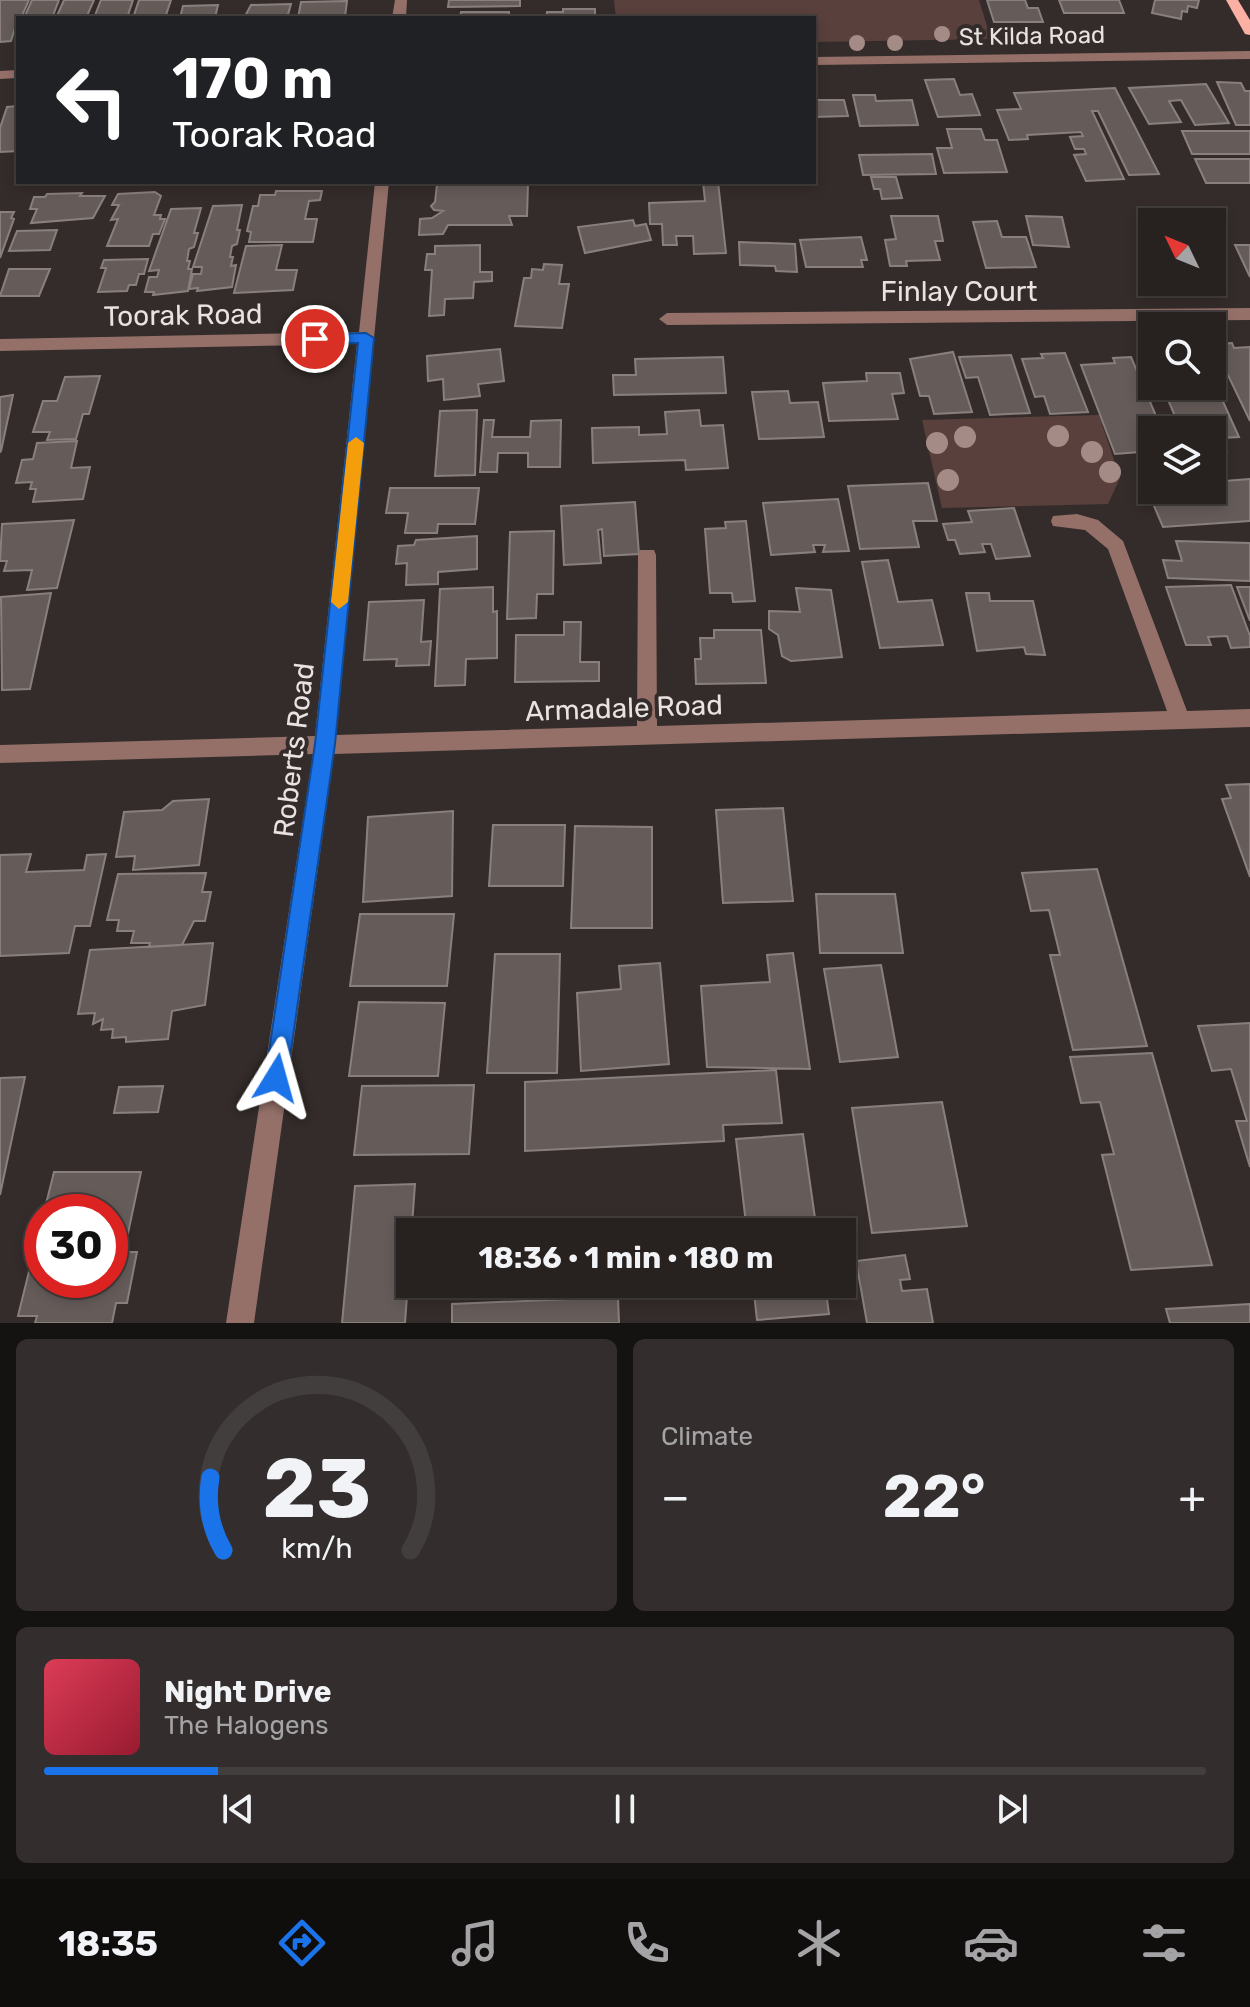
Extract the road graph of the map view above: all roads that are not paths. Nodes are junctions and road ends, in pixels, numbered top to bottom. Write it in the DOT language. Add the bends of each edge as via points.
graph roads {
  1 [pos="1232,0"];
  2 [pos="1250,31"];
  3 [pos="1250,55"];
  4 [pos="816,61"];
  5 [pos="382,184"];
  6 [pos="1250,314"];
  7 [pos="667,319"];
  8 [pos="366,338"];
  9 [pos="0,345"];
  10 [pos="1060,521"];
  11 [pos="647,555"];
  12 [pos="1250,718"];
  13 [pos="1180,720"];
  14 [pos="647,735"];
  15 [pos="325,744"];
  16 [pos="0,754"];
  17 [pos="240,1323"];
  1 -- 2 [label="main road"];
  3 -- 4 [label="street, St Kilda Road"];
  5 -- 8 [label="street, Roberts Road"];
  6 -- 7 [label="street, Finlay Court"];
  8 -- 9 [label="street, Toorak Road"];
  8 -- 15 [label="street, Roberts Road"];
  10 -- 13 [label="street" via="1093,524 1116,546"];
  11 -- 14 [label="street"];
  12 -- 13 [label="street, Armadale Road"];
  13 -- 14 [label="street, Armadale Road"];
  14 -- 15 [label="street, Armadale Road"];
  15 -- 16 [label="street, Armadale Road"];
  15 -- 17 [label="street, Roberts Road"];
}
